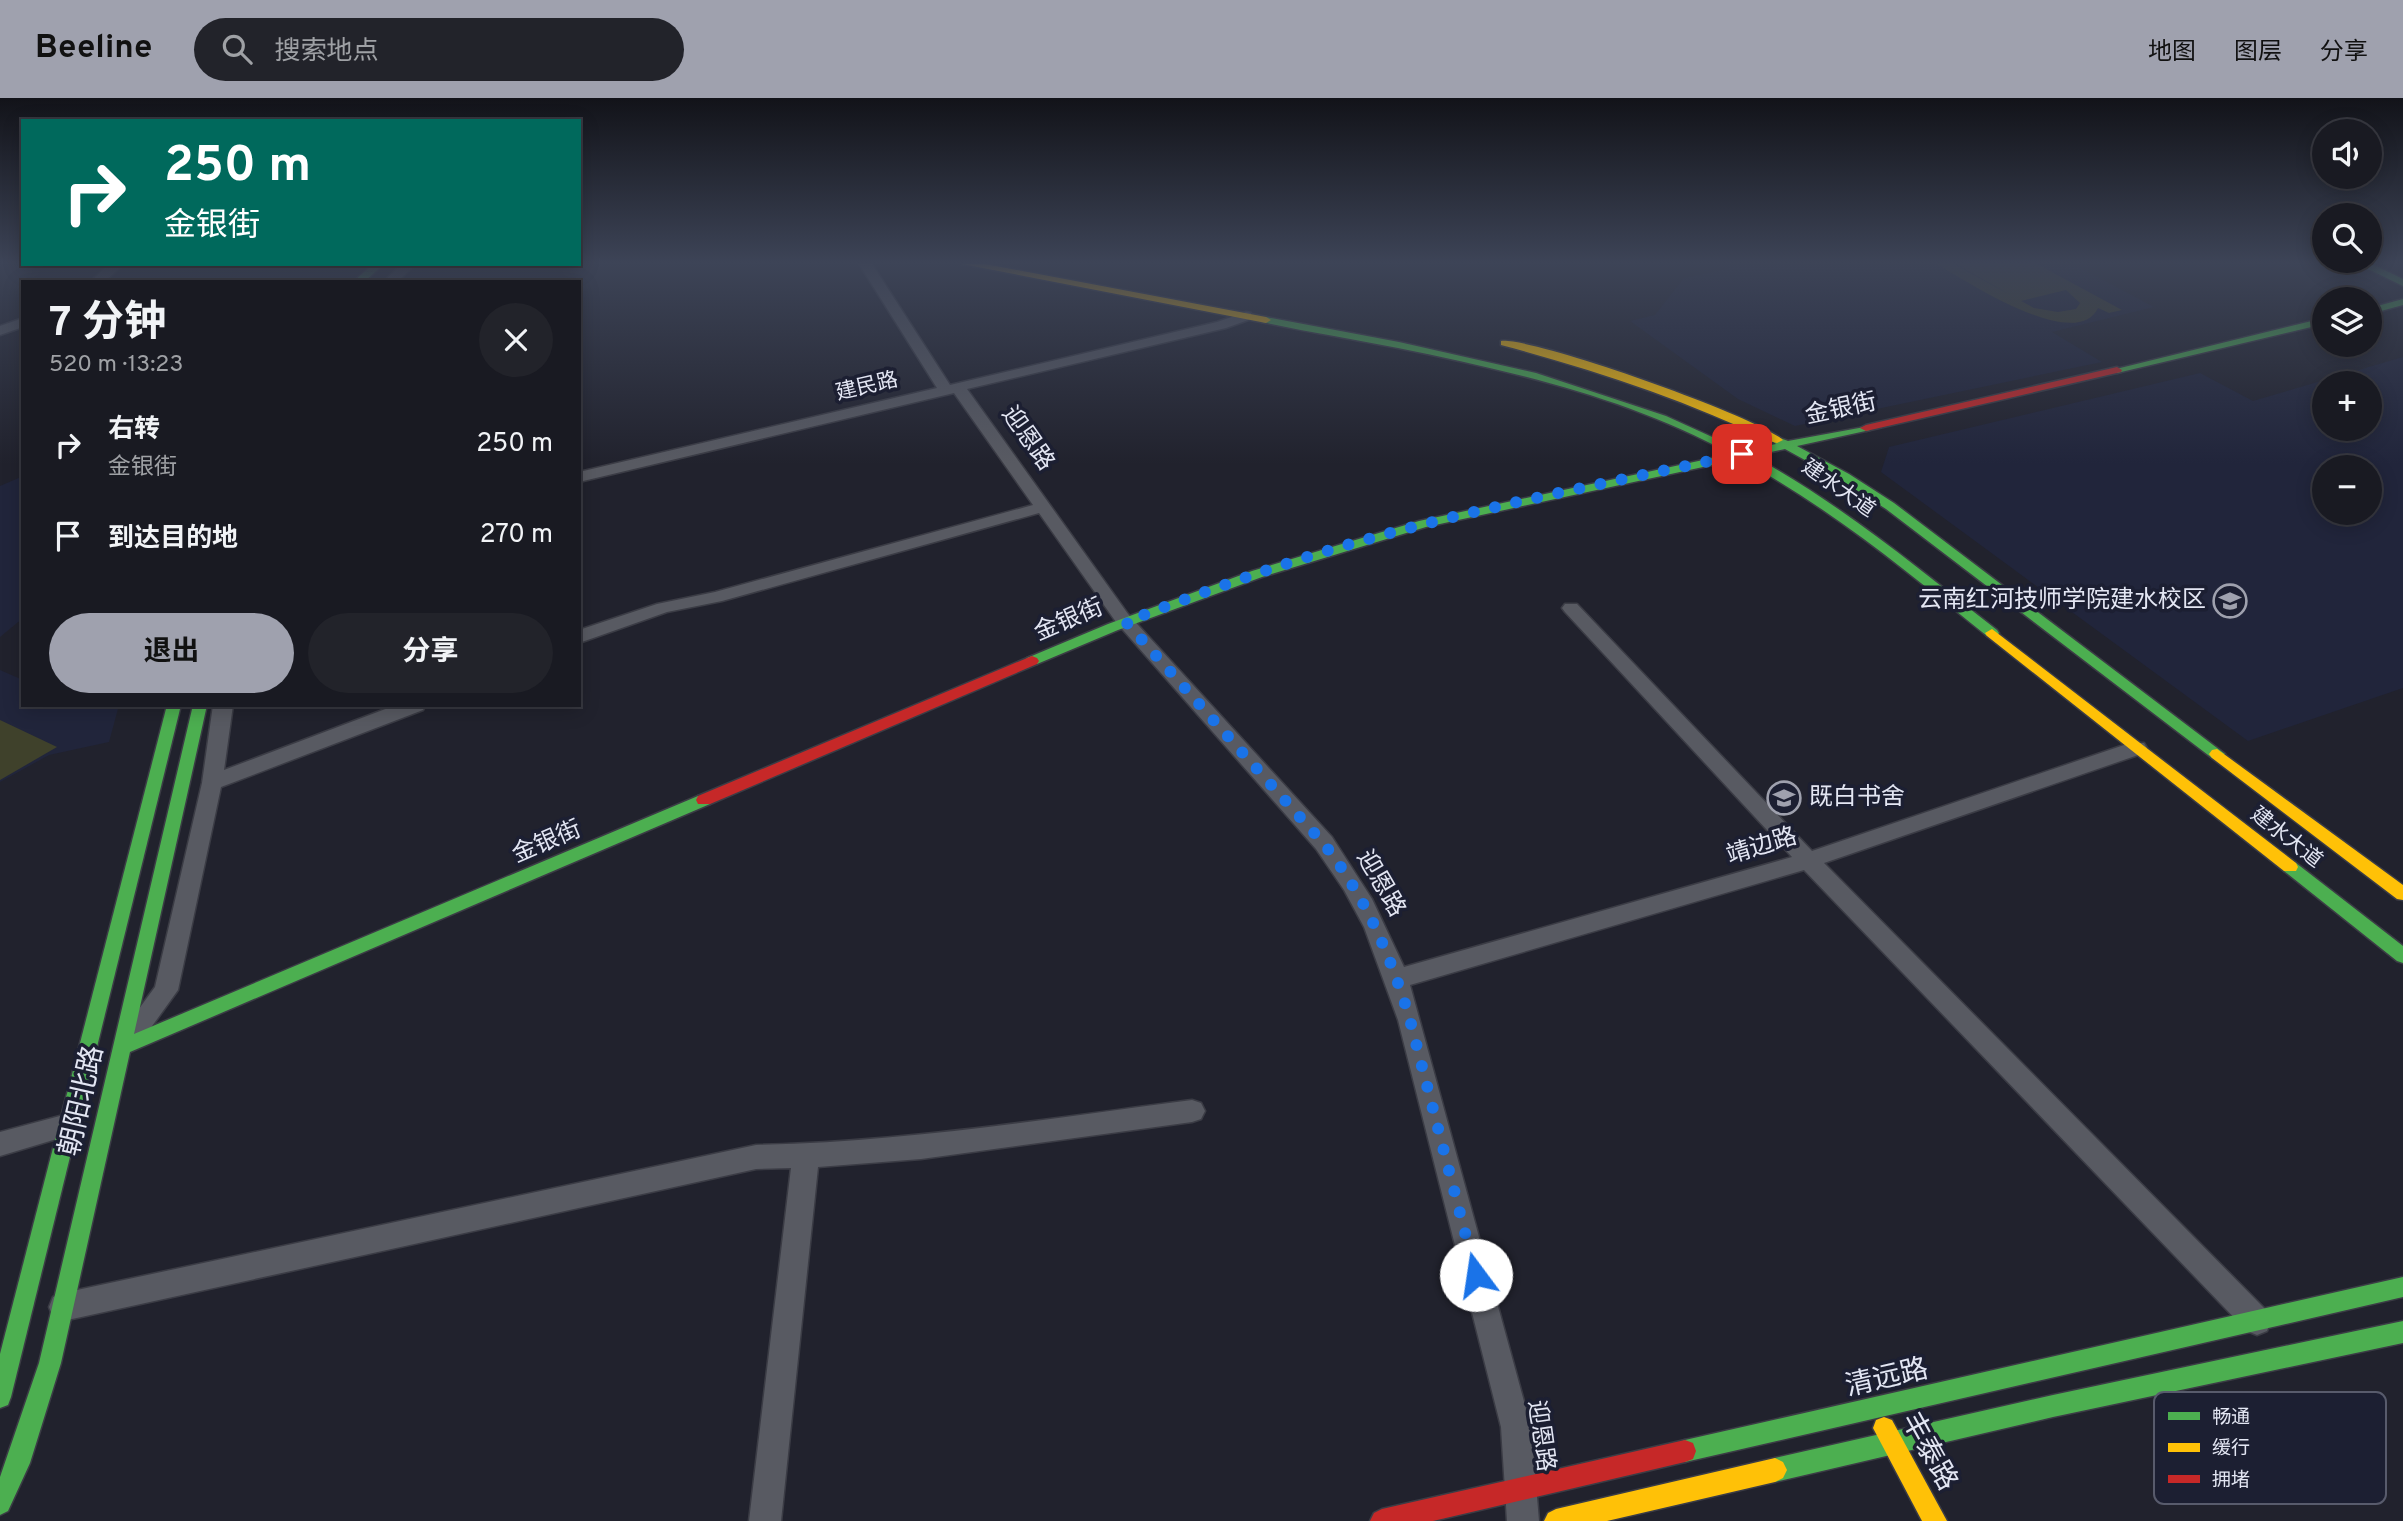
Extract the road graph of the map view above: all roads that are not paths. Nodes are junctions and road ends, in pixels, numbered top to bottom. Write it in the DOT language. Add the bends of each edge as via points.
graph roads {
  1 [pos="911,330"];
  2 [pos="1198,330"];
  3 [pos="1323,330"];
  4 [pos="2284,330"];
  5 [pos="1493,340"];
  6 [pos="952,389"];
  7 [pos="1788,444"];
  8 [pos="1742,454"];
  9 [pos="581,477"];
  10 [pos="1043,506"];
  11 [pos="1571,608"];
  12 [pos="1126,622"];
  13 [pos="581,636"];
  14 [pos="174,707"];
  15 [pos="200,707"];
  16 [pos="223,707"];
  17 [pos="411,707"];
  18 [pos="2137,748"];
  19 [pos="212,783"];
  20 [pos="1808,860"];
  21 [pos="2403,894"];
  22 [pos="2403,956"];
  23 [pos="1397,979"];
  24 [pos="123,1047"];
  25 [pos="1192,1111"];
  26 [pos="71,1124"];
  27 [pos="0,1144"];
  28 [pos="806,1156"];
  29 [pos="2403,1287"];
  30 [pos="63,1307"];
  31 [pos="2257,1321"];
  32 [pos="2403,1332"];
  33 [pos="0,1397"];
  34 [pos="1874,1409"];
  35 [pos="1893,1443"];
  36 [pos="1521,1489"];
  37 [pos="0,1503"];
  38 [pos="765,1521"];
  39 [pos="1382,1521"];
  40 [pos="1523,1521"];
  41 [pos="1556,1521"];
  42 [pos="1936,1521"];
  1 -- 6 [label="street, 迎恩路"];
  2 -- 6 [label="street, 建民路"];
  3 -- 8 [label="main road, 建水大道" via="1537,375 1631,405"];
  4 -- 7 [label="main road, 金银街"];
  5 -- 7 [label="main road, 建水大道" via="1642,381"];
  6 -- 9 [label="street, 建民路"];
  6 -- 10 [label="street, 迎恩路"];
  7 -- 8 [label="main road, 金银街"];
  7 -- 21 [label="main road, 建水大道" via="1890,506"];
  8 -- 12 [label="main road, 金银街" via="1480,510 1366,540 1257,573"];
  8 -- 18 [label="main road, 建水大道" via="1847,519"];
  10 -- 12 [label="street, 迎恩路"];
  10 -- 13 [label="street" via="716,597 669,605"];
  11 -- 20 [label="street"];
  12 -- 23 [label="street, 迎恩路" via="1338,862 1371,919"];
  12 -- 24 [label="main road, 金银街"];
  14 -- 26 [label="main road, 朝阳北路"];
  15 -- 24 [label="main road, 朝阳北路"];
  16 -- 19 [label="street"];
  17 -- 19 [label="street"];
  18 -- 20 [label="street, 靖边路"];
  18 -- 22 [label="main road, 建水大道"];
  19 -- 24 [label="street" via="166,990"];
  20 -- 23 [label="street, 靖边路"];
  20 -- 31 [label="street"];
  23 -- 36 [label="street, 迎恩路" via="1516,1427"];
  24 -- 30 [label="main road, 朝阳北路"];
  25 -- 28 [label="street" via="921,1147"];
  26 -- 27 [label="street"];
  26 -- 33 [label="main road, 朝阳北路"];
  28 -- 30 [label="street" via="755,1157"];
  28 -- 38 [label="street"];
  29 -- 31 [label="main road, 清远路"];
  30 -- 37 [label="main road, 朝阳北路" via="18,1463"];
  31 -- 34 [label="main road, 清远路"];
  32 -- 35 [label="main road"];
  34 -- 35 [label="main road, 丰泰路"];
  34 -- 36 [label="main road, 清远路"];
  35 -- 41 [label="main road"];
  35 -- 42 [label="main road, 丰泰路"];
  36 -- 39 [label="main road, 清远路"];
  36 -- 40 [label="street, 迎恩路"];
}
